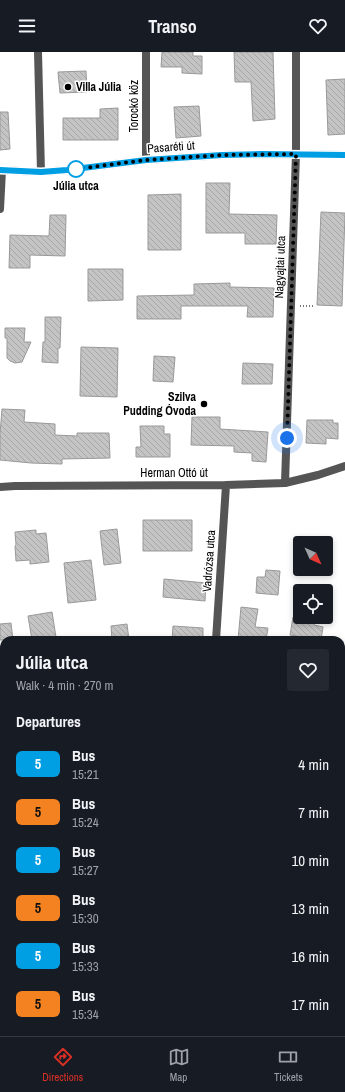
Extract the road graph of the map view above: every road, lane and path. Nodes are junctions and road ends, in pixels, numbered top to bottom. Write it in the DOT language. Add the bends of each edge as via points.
graph roads {
  1 [pos="38,52"];
  2 [pos="146,52"];
  3 [pos="296,52"];
  4 [pos="296,154"];
  5 [pos="345,155"];
  6 [pos="146,160"];
  7 [pos="1,170"];
  8 [pos="41,172"];
  9 [pos="0,209"];
  10 [pos="291,305"];
  11 [pos="315,306"];
  12 [pos="345,466"];
  13 [pos="285,483"];
  14 [pos="226,485"];
  15 [pos="0,487"];
  16 [pos="216,636"];
  1 -- 8 [label="street"];
  2 -- 6 [label="street, Torockó köz"];
  3 -- 4 [label="street, Nagyajtai utca"];
  4 -- 5 [label="street, Pasaréti út"];
  4 -- 6 [label="street, Pasaréti út"];
  4 -- 10 [label="street, Nagyajtai utca"];
  6 -- 8 [label="street, Pasaréti út"];
  7 -- 8 [label="street, Pasaréti út"];
  7 -- 9 [label="street"];
  10 -- 11 [label="path"];
  10 -- 13 [label="street, Nagyajtai utca"];
  12 -- 13 [label="street, Herman Ottó út"];
  13 -- 14 [label="street, Herman Ottó út"];
  14 -- 15 [label="street, Herman Ottó út"];
  14 -- 16 [label="street, Vadrózsa utca"];
}
